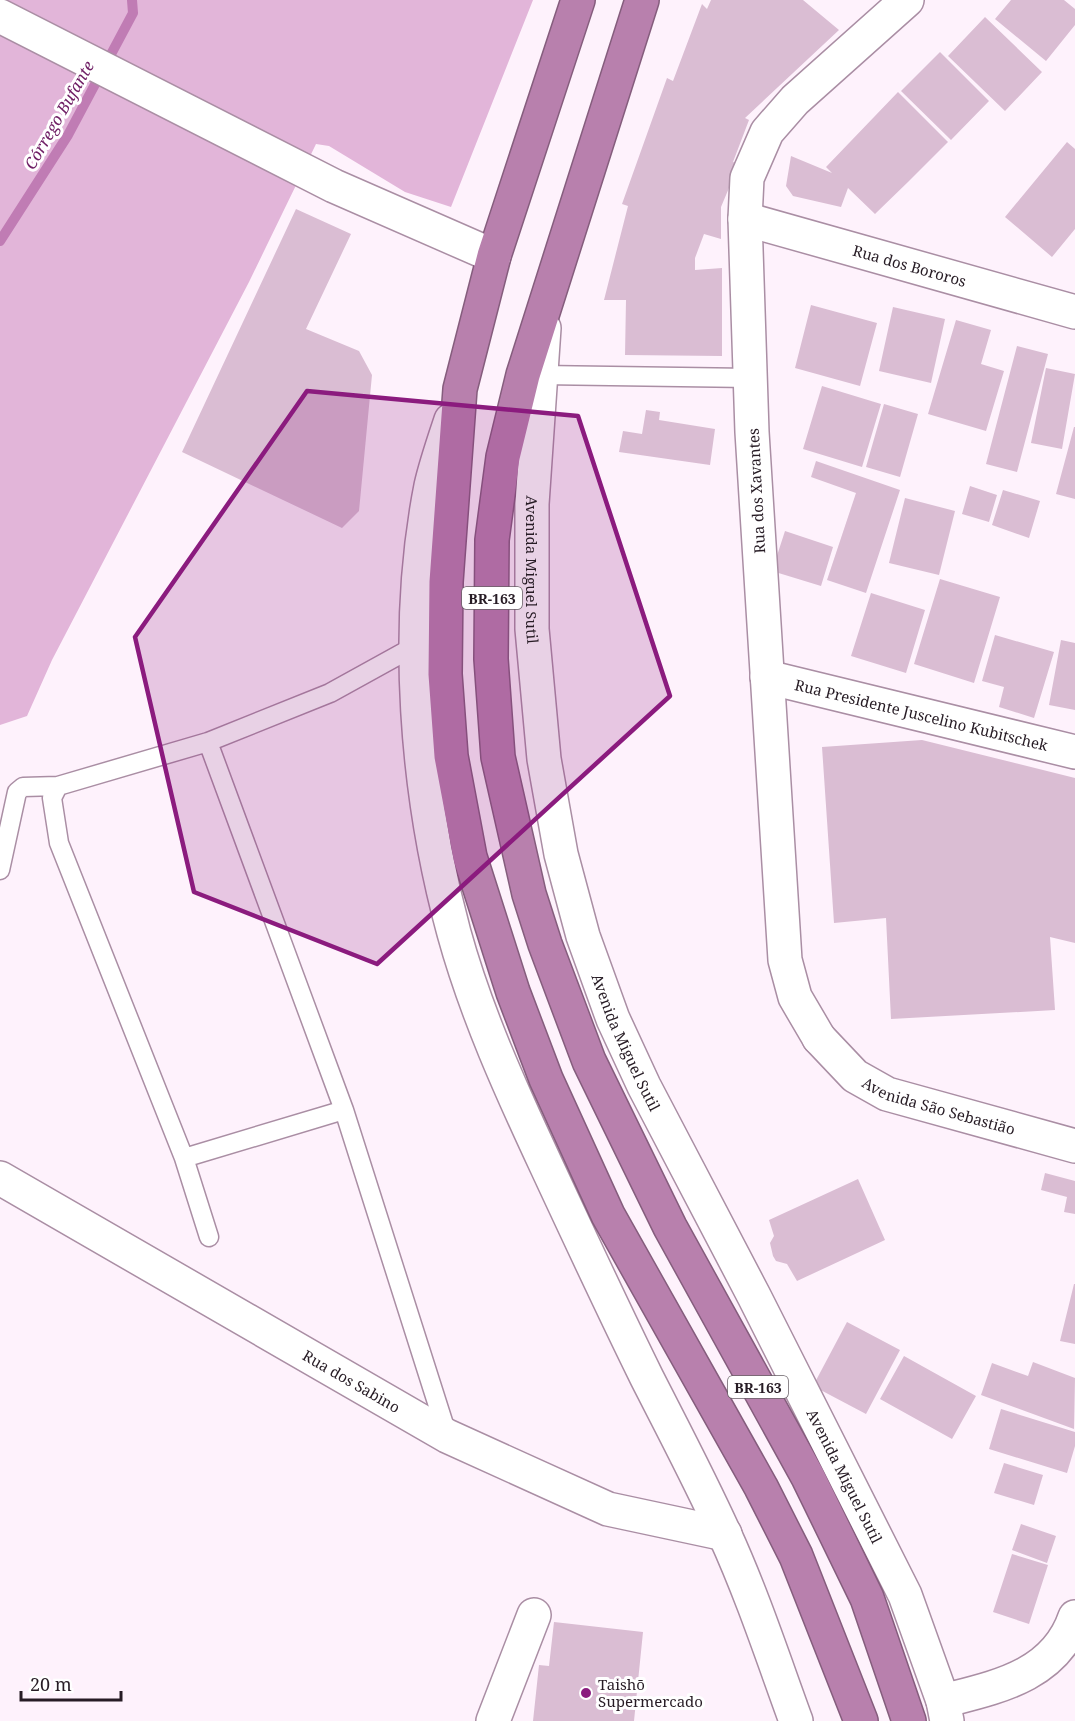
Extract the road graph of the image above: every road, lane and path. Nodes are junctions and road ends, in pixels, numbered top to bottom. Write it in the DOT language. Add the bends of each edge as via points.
graph roads {
  1 [pos="578,0"];
  2 [pos="642,0"];
  3 [pos="907,0"];
  4 [pos="0,16"];
  5 [pos="745,219"];
  6 [pos="494,256"];
  7 [pos="545,304"];
  8 [pos="1075,312"];
  9 [pos="541,375"];
  10 [pos="750,378"];
  11 [pos="460,389"];
  12 [pos="417,645"];
  13 [pos="767,677"];
  14 [pos="208,742"];
  15 [pos="1075,752"];
  16 [pos="58,786"];
  17 [pos="0,870"];
  18 [pos="819,1038"];
  19 [pos="344,1110"];
  20 [pos="1075,1146"];
  21 [pos="184,1158"];
  22 [pos="0,1178"];
  23 [pos="209,1237"];
  24 [pos="447,1436"];
  25 [pos="725,1533"];
  26 [pos="534,1615"];
  27 [pos="1075,1617"];
  28 [pos="951,1714"];
  29 [pos="493,1721"];
  30 [pos="796,1721"];
  31 [pos="861,1721"];
  32 [pos="909,1721"];
  1 -- 6 [label="highway, BR-163"];
  2 -- 7 [label="highway, Avenida Miguel Sutil / BR-163"];
  3 -- 5 [label="street, Rua dos Xavantes" via="795,100 767,132 747,178"];
  4 -- 6 [label="street" via="334,186"];
  5 -- 8 [label="street, Rua dos Bororos"];
  5 -- 10 [label="street, Rua dos Xavantes"];
  6 -- 11 [label="highway, BR-163"];
  7 -- 9 [label="street, Avenida Miguel Sutil"];
  7 -- 32 [label="highway, Avenida Miguel Sutil / BR-163" via="503,457 492,540 491,659 498,757 512,827 545,944 589,1061 670,1227 813,1487 867,1598"];
  9 -- 10 [label="lane"];
  9 -- 28 [label="street, Avenida Miguel Sutil" via="532,504 532,629 544,759 561,854 583,936 613,1019 644,1086 905,1594"];
  10 -- 13 [label="street, Rua dos Xavantes"];
  11 -- 12 [label="street" via="431,485"];
  11 -- 31 [label="highway, BR-163" via="446,582 445,675 451,756 470,857 513,992 546,1079 608,1215 791,1546"];
  12 -- 14 [label="lane" via="330,693"];
  12 -- 25 [label="street" via="422,770 434,845 454,934 483,1020 602,1285"];
  13 -- 15 [label="street, Rua Presidente Juscelino Kubitschek"];
  13 -- 18 [label="street, Rua dos Xavantes" via="785,960 795,997"];
  14 -- 16 [label="lane"];
  14 -- 19 [label="lane"];
  16 -- 17 [label="lane" via="23,787 17,792"];
  16 -- 21 [label="lane" via="52,798 59,843"];
  18 -- 20 [label="street, Avenida São Sebastião" via="855,1076 887,1094"];
  19 -- 21 [label="lane"];
  19 -- 24 [label="lane"];
  21 -- 23 [label="lane"];
  22 -- 24 [label="street, Rua dos Sabino"];
  24 -- 25 [label="street, Rua dos Sabino" via="608,1509"];
  25 -- 30 [label="street"];
  26 -- 29 [label="street"];
  27 -- 28 [label="street" via="1054,1655 1034,1670 985,1690"];
}
